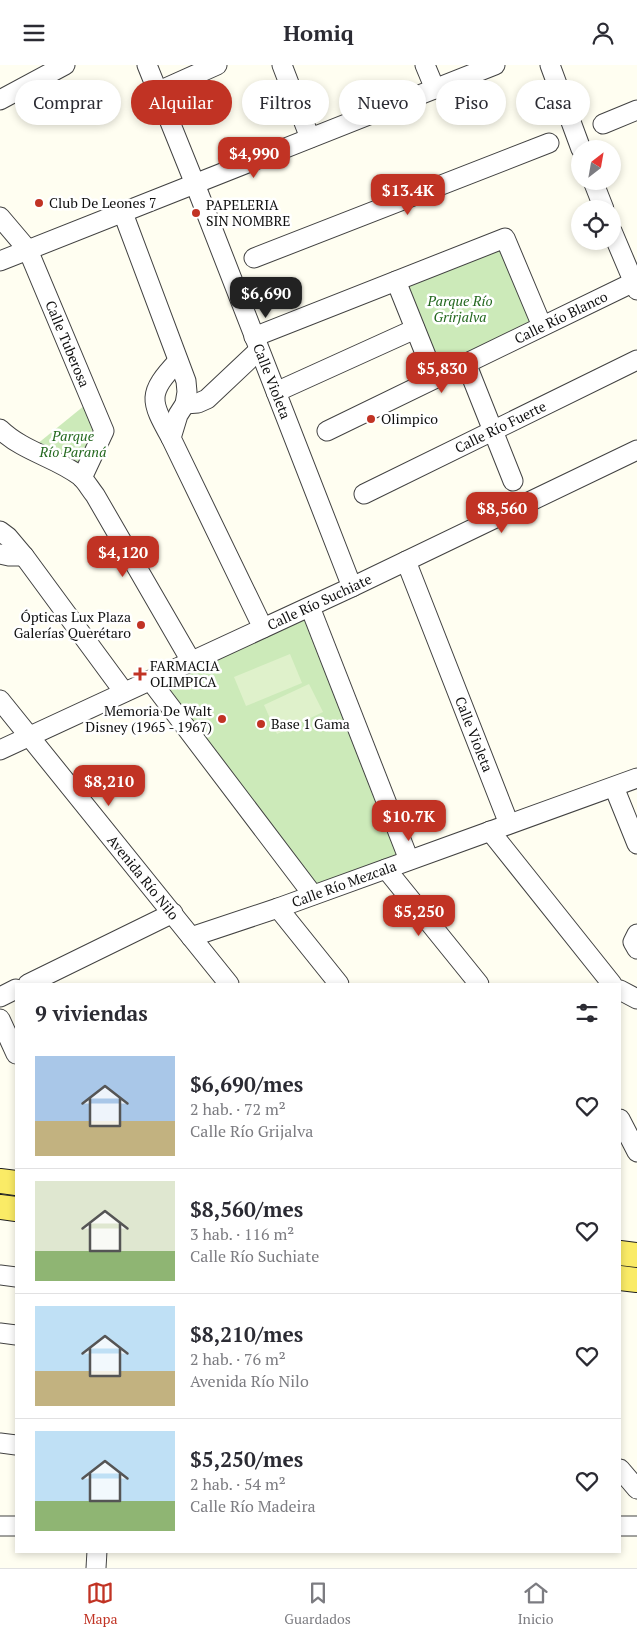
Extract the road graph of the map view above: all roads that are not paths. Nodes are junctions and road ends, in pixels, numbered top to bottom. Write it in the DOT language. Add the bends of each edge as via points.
graph roads {
  1 [pos="65,65"];
  2 [pos="147,65"];
  3 [pos="217,65"];
  4 [pos="282,65"];
  5 [pos="425,65"];
  6 [pos="495,65"];
  7 [pos="550,65"];
  8 [pos="153,80"];
  9 [pos="183,80"];
  10 [pos="435,89"];
  11 [pos="0,100"];
  12 [pos="637,110"];
  13 [pos="603,124"];
  14 [pos="172,125"];
  15 [pos="310,138"];
  16 [pos="578,140"];
  17 [pos="549,143"];
  18 [pos="195,184"];
  19 [pos="123,213"];
  20 [pos="0,217"];
  21 [pos="28,250"];
  22 [pos="620,250"];
  23 [pos="254,258"];
  24 [pos="0,261"];
  25 [pos="396,281"];
  26 [pos="635,286"];
  27 [pos="542,326"];
  28 [pos="415,329"];
  29 [pos="257,343"];
  30 [pos="637,360"];
  31 [pos="178,361"];
  32 [pos="466,363"];
  33 [pos="435,379"];
  34 [pos="276,392"];
  35 [pos="185,404"];
  36 [pos="0,429"];
  37 [pos="326,431"];
  38 [pos="493,431"];
  39 [pos="171,438"];
  40 [pos="637,450"];
  41 [pos="82,477"];
  42 [pos="513,481"];
  43 [pos="364,494"];
  44 [pos="0,531"];
  45 [pos="0,554"];
  46 [pos="24,556"];
  47 [pos="406,561"];
  48 [pos="352,587"];
  49 [pos="310,607"];
  50 [pos="264,628"];
  51 [pos="191,661"];
  52 [pos="150,680"];
  53 [pos="124,692"];
  54 [pos="0,700"];
  55 [pos="29,735"];
  56 [pos="0,750"];
  57 [pos="637,778"];
  58 [pos="614,787"];
  59 [pos="509,824"];
  60 [pos="490,831"];
  61 [pos="637,843"];
  62 [pos="409,861"];
  63 [pos="386,869"];
  64 [pos="313,895"];
  65 [pos="278,908"];
  66 [pos="173,913"];
  67 [pos="637,934"];
  68 [pos="192,937"];
  69 [pos="637,949"];
  70 [pos="30,983"];
  71 [pos="228,983"];
  72 [pos="337,983"];
  73 [pos="478,983"];
  74 [pos="621,983"];
  75 [pos="15,990"];
  76 [pos="0,997"];
  77 [pos="0,1019"];
  78 [pos="15,1052"];
  79 [pos="621,1121"];
  80 [pos="637,1152"];
  81 [pos="0,1181"];
  82 [pos="15,1183"];
  83 [pos="0,1207"];
  84 [pos="15,1209"];
  85 [pos="621,1253"];
  86 [pos="637,1255"];
  87 [pos="0,1275"];
  88 [pos="15,1277"];
  89 [pos="621,1278"];
  90 [pos="637,1280"];
  91 [pos="0,1333"];
  92 [pos="15,1335"];
  93 [pos="0,1443"];
  94 [pos="15,1445"];
  95 [pos="621,1470"];
  96 [pos="637,1489"];
  97 [pos="0,1526"];
  98 [pos="15,1526"];
  99 [pos="621,1527"];
  100 [pos="637,1527"];
  101 [pos="97,1553"];
  102 [pos="96,1568"];
  1 -- 11 [label="street"];
  2 -- 8 [label="street, Calle Violeta"];
  3 -- 9 [label="street"];
  4 -- 15 [label="street"];
  5 -- 10 [label="street"];
  6 -- 10 [label="street"];
  7 -- 16 [label="street"];
  10 -- 15 [label="street"];
  12 -- 13 [label="street"];
  14 -- 18 [label="street, Calle Violeta"];
  15 -- 18 [label="street"];
  17 -- 23 [label="street"];
  18 -- 19 [label="street"];
  18 -- 29 [label="street, Calle Violeta"];
  19 -- 21 [label="street"];
  19 -- 31 [label="street"];
  20 -- 21 [label="street, Calle Tuberosa"];
  21 -- 24 [label="street"];
  21 -- 41 [label="street, Calle Tuberosa" via="104,431"];
  22 -- 26 [label="street"];
  25 -- 27 [label="street" via="505,238"];
  25 -- 28 [label="street"];
  25 -- 29 [label="street"];
  26 -- 27 [label="street, Calle Río Blanco"];
  27 -- 32 [label="street, Calle Río Blanco"];
  28 -- 33 [label="street"];
  28 -- 34 [label="street"];
  29 -- 34 [label="street, Calle Violeta"];
  29 -- 35 [label="street" via="207,399"];
  30 -- 38 [label="street, Calle Río Fuerte"];
  31 -- 35 [label="street" via="186,381"];
  31 -- 39 [label="street" via="155,392 157,413"];
  32 -- 33 [label="street, Calle Río Blanco"];
  32 -- 38 [label="street"];
  33 -- 37 [label="street, Calle Río Blanco"];
  34 -- 48 [label="street, Calle Violeta"];
  35 -- 39 [label="street"];
  36 -- 41 [label="street" via="18,444"];
  38 -- 42 [label="street"];
  38 -- 43 [label="street, Calle Río Fuerte"];
  39 -- 50 [label="street"];
  40 -- 47 [label="street, Calle Río Suchiate"];
  41 -- 51 [label="street"];
  44 -- 46 [label="street"];
  45 -- 46 [label="street"];
  46 -- 53 [label="street"];
  47 -- 48 [label="street, Calle Río Suchiate"];
  47 -- 59 [label="street, Calle Violeta"];
  48 -- 49 [label="street, Calle Río Suchiate"];
  49 -- 50 [label="street, Calle Río Suchiate"];
  49 -- 62 [label="street"];
  50 -- 51 [label="street, Calle Río Suchiate"];
  51 -- 52 [label="street, Calle Río Suchiate"];
  52 -- 53 [label="street, Calle Río Suchiate"];
  52 -- 64 [label="street"];
  53 -- 55 [label="street, Calle Río Suchiate"];
  54 -- 55 [label="street, Avenida Río Nilo"];
  55 -- 56 [label="street, Calle Río Suchiate"];
  55 -- 66 [label="street, Avenida Río Nilo"];
  57 -- 58 [label="street, Calle Río Mezcala"];
  58 -- 59 [label="street, Calle Río Mezcala"];
  58 -- 61 [label="street"];
  59 -- 60 [label="street, Calle Río Mezcala"];
  60 -- 62 [label="street, Calle Río Mezcala"];
  60 -- 74 [label="street"];
  62 -- 63 [label="street, Calle Río Mezcala"];
  63 -- 64 [label="street, Calle Río Mezcala"];
  63 -- 73 [label="street"];
  64 -- 65 [label="street, Calle Río Mezcala"];
  65 -- 68 [label="street, Calle Río Mezcala"];
  65 -- 72 [label="street"];
  66 -- 68 [label="street, Avenida Río Nilo"];
  66 -- 70 [label="street"];
  67 -- 69 [label="street" via="633,942"];
  68 -- 71 [label="street, Avenida Río Nilo"];
  75 -- 76 [label="street"];
  77 -- 78 [label="street"];
  79 -- 80 [label="street"];
  81 -- 82 [label="main road"];
  83 -- 84 [label="main road"];
  85 -- 86 [label="main road"];
  87 -- 88 [label="street"];
  89 -- 90 [label="main road"];
  91 -- 92 [label="street"];
  93 -- 94 [label="street"];
  95 -- 96 [label="street"];
  97 -- 98 [label="street"];
  99 -- 100 [label="street"];
  101 -- 102 [label="street"];
}
